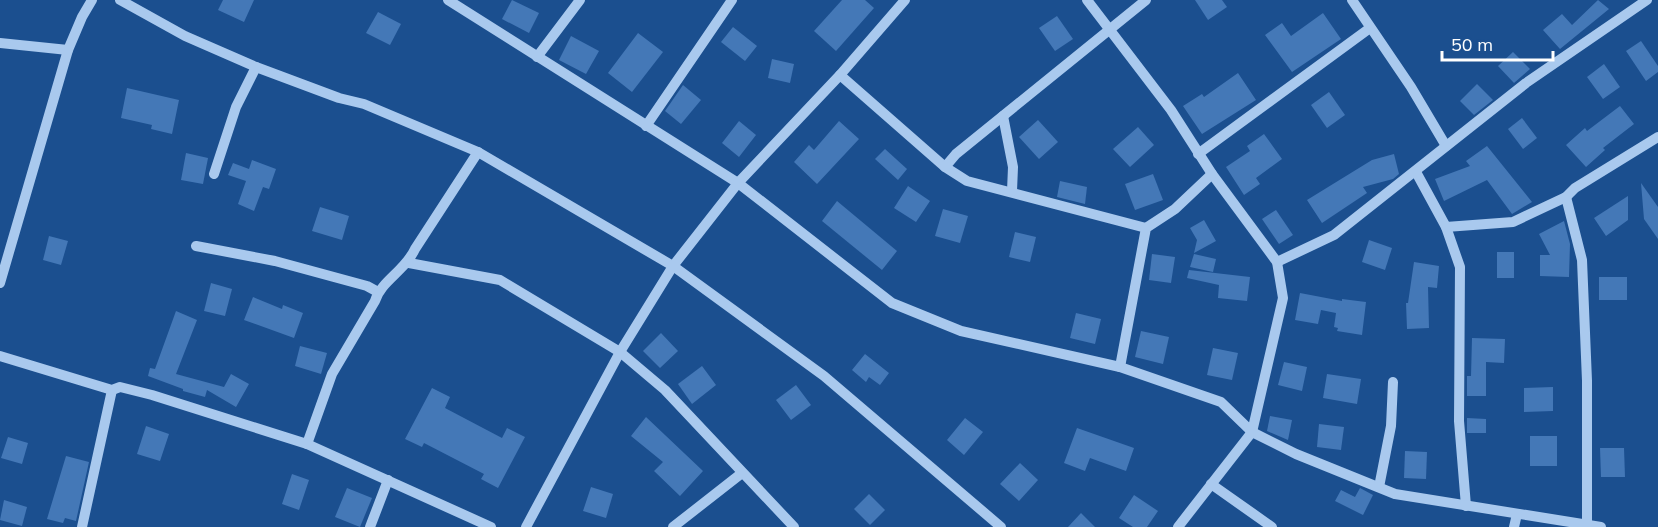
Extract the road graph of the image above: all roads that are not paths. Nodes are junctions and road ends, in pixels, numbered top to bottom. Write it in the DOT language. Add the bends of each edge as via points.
graph roads {
  1 [pos="92,0"];
  2 [pos="120,0"];
  3 [pos="448,0"];
  4 [pos="580,0"];
  5 [pos="732,0"];
  6 [pos="905,0"];
  7 [pos="1088,0"];
  8 [pos="1146,0"];
  9 [pos="1352,0"];
  10 [pos="1647,0"];
  11 [pos="1370,28"];
  12 [pos="1110,29"];
  13 [pos="0,43"];
  14 [pos="68,50"];
  15 [pos="537,57"];
  16 [pos="256,67"];
  17 [pos="840,75"];
  18 [pos="1003,116"];
  19 [pos="646,126"];
  20 [pos="1658,137"];
  21 [pos="1446,146"];
  22 [pos="478,152"];
  23 [pos="1198,154"];
  24 [pos="945,167"];
  25 [pos="1416,172"];
  26 [pos="214,174"];
  27 [pos="1212,174"];
  28 [pos="738,183"];
  29 [pos="1012,191"];
  30 [pos="1566,197"];
  31 [pos="1446,227"];
  32 [pos="1146,228"];
  33 [pos="196,246"];
  34 [pos="1277,262"];
  35 [pos="408,263"];
  36 [pos="673,266"];
  37 [pos="0,283"];
  38 [pos="378,292"];
  39 [pos="620,351"];
  40 [pos="0,356"];
  41 [pos="1120,367"];
  42 [pos="1393,382"];
  43 [pos="112,390"];
  44 [pos="1252,432"];
  45 [pos="307,444"];
  46 [pos="742,473"];
  47 [pos="388,480"];
  48 [pos="1211,484"];
  49 [pos="1379,487"];
  50 [pos="1466,506"];
  51 [pos="1517,514"];
  52 [pos="1587,525"];
  53 [pos="86,526"];
  54 [pos="370,527"];
  55 [pos="491,527"];
  56 [pos="526,527"];
  57 [pos="673,527"];
  58 [pos="794,527"];
  59 [pos="1001,527"];
  60 [pos="1178,527"];
  61 [pos="1272,527"];
  62 [pos="1514,527"];
  63 [pos="1601,527"];
  1 -- 14 [label="street"];
  2 -- 16 [label="street" via="185,36"];
  3 -- 15 [label="street"];
  4 -- 15 [label="street"];
  5 -- 19 [label="street"];
  6 -- 17 [label="street"];
  7 -- 12 [label="street"];
  8 -- 12 [label="street"];
  9 -- 11 [label="street"];
  10 -- 21 [label="street" via="1526,83"];
  11 -- 21 [label="street"];
  11 -- 23 [label="street"];
  12 -- 18 [label="street"];
  12 -- 23 [label="street"];
  13 -- 14 [label="street"];
  14 -- 37 [label="street"];
  15 -- 19 [label="street"];
  16 -- 22 [label="street" via="364,104"];
  16 -- 26 [label="street" via="236,107"];
  17 -- 24 [label="street"];
  17 -- 28 [label="street"];
  18 -- 24 [label="street"];
  18 -- 29 [label="street" via="1013,167"];
  19 -- 28 [label="street"];
  20 -- 30 [label="street"];
  21 -- 25 [label="street"];
  22 -- 35 [label="street"];
  22 -- 36 [label="street"];
  23 -- 27 [label="street"];
  24 -- 29 [label="street" via="967,181"];
  25 -- 31 [label="street"];
  25 -- 34 [label="street" via="1334,235"];
  27 -- 32 [label="street" via="1175,209"];
  27 -- 34 [label="street"];
  28 -- 36 [label="street"];
  28 -- 41 [label="street" via="892,303 961,331"];
  29 -- 32 [label="street" via="1022,197"];
  30 -- 31 [label="street" via="1513,222"];
  30 -- 52 [label="street" via="1582,260"];
  31 -- 50 [label="street" via="1460,267 1459,422"];
  32 -- 41 [label="street"];
  33 -- 38 [label="street" via="275,261"];
  34 -- 44 [label="street" via="1283,298"];
  35 -- 38 [label="street"];
  35 -- 39 [label="street" via="500,280"];
  36 -- 39 [label="street"];
  36 -- 59 [label="street" via="824,376"];
  38 -- 45 [label="street" via="332,374"];
  39 -- 46 [label="street" via="665,390"];
  39 -- 56 [label="street"];
  40 -- 43 [label="street"];
  41 -- 44 [label="street" via="1221,402"];
  42 -- 49 [label="street" via="1391,426"];
  43 -- 45 [label="street" via="120,387 152,395"];
  43 -- 53 [label="street"];
  44 -- 48 [label="street"];
  44 -- 49 [label="street"];
  45 -- 47 [label="street"];
  46 -- 57 [label="street"];
  46 -- 58 [label="street"];
  47 -- 54 [label="street"];
  47 -- 55 [label="street"];
  48 -- 60 [label="street"];
  48 -- 61 [label="street"];
  49 -- 50 [label="street" via="1395,494"];
  50 -- 51 [label="street"];
  51 -- 52 [label="street"];
  51 -- 62 [label="street"];
  52 -- 63 [label="street"];
}
